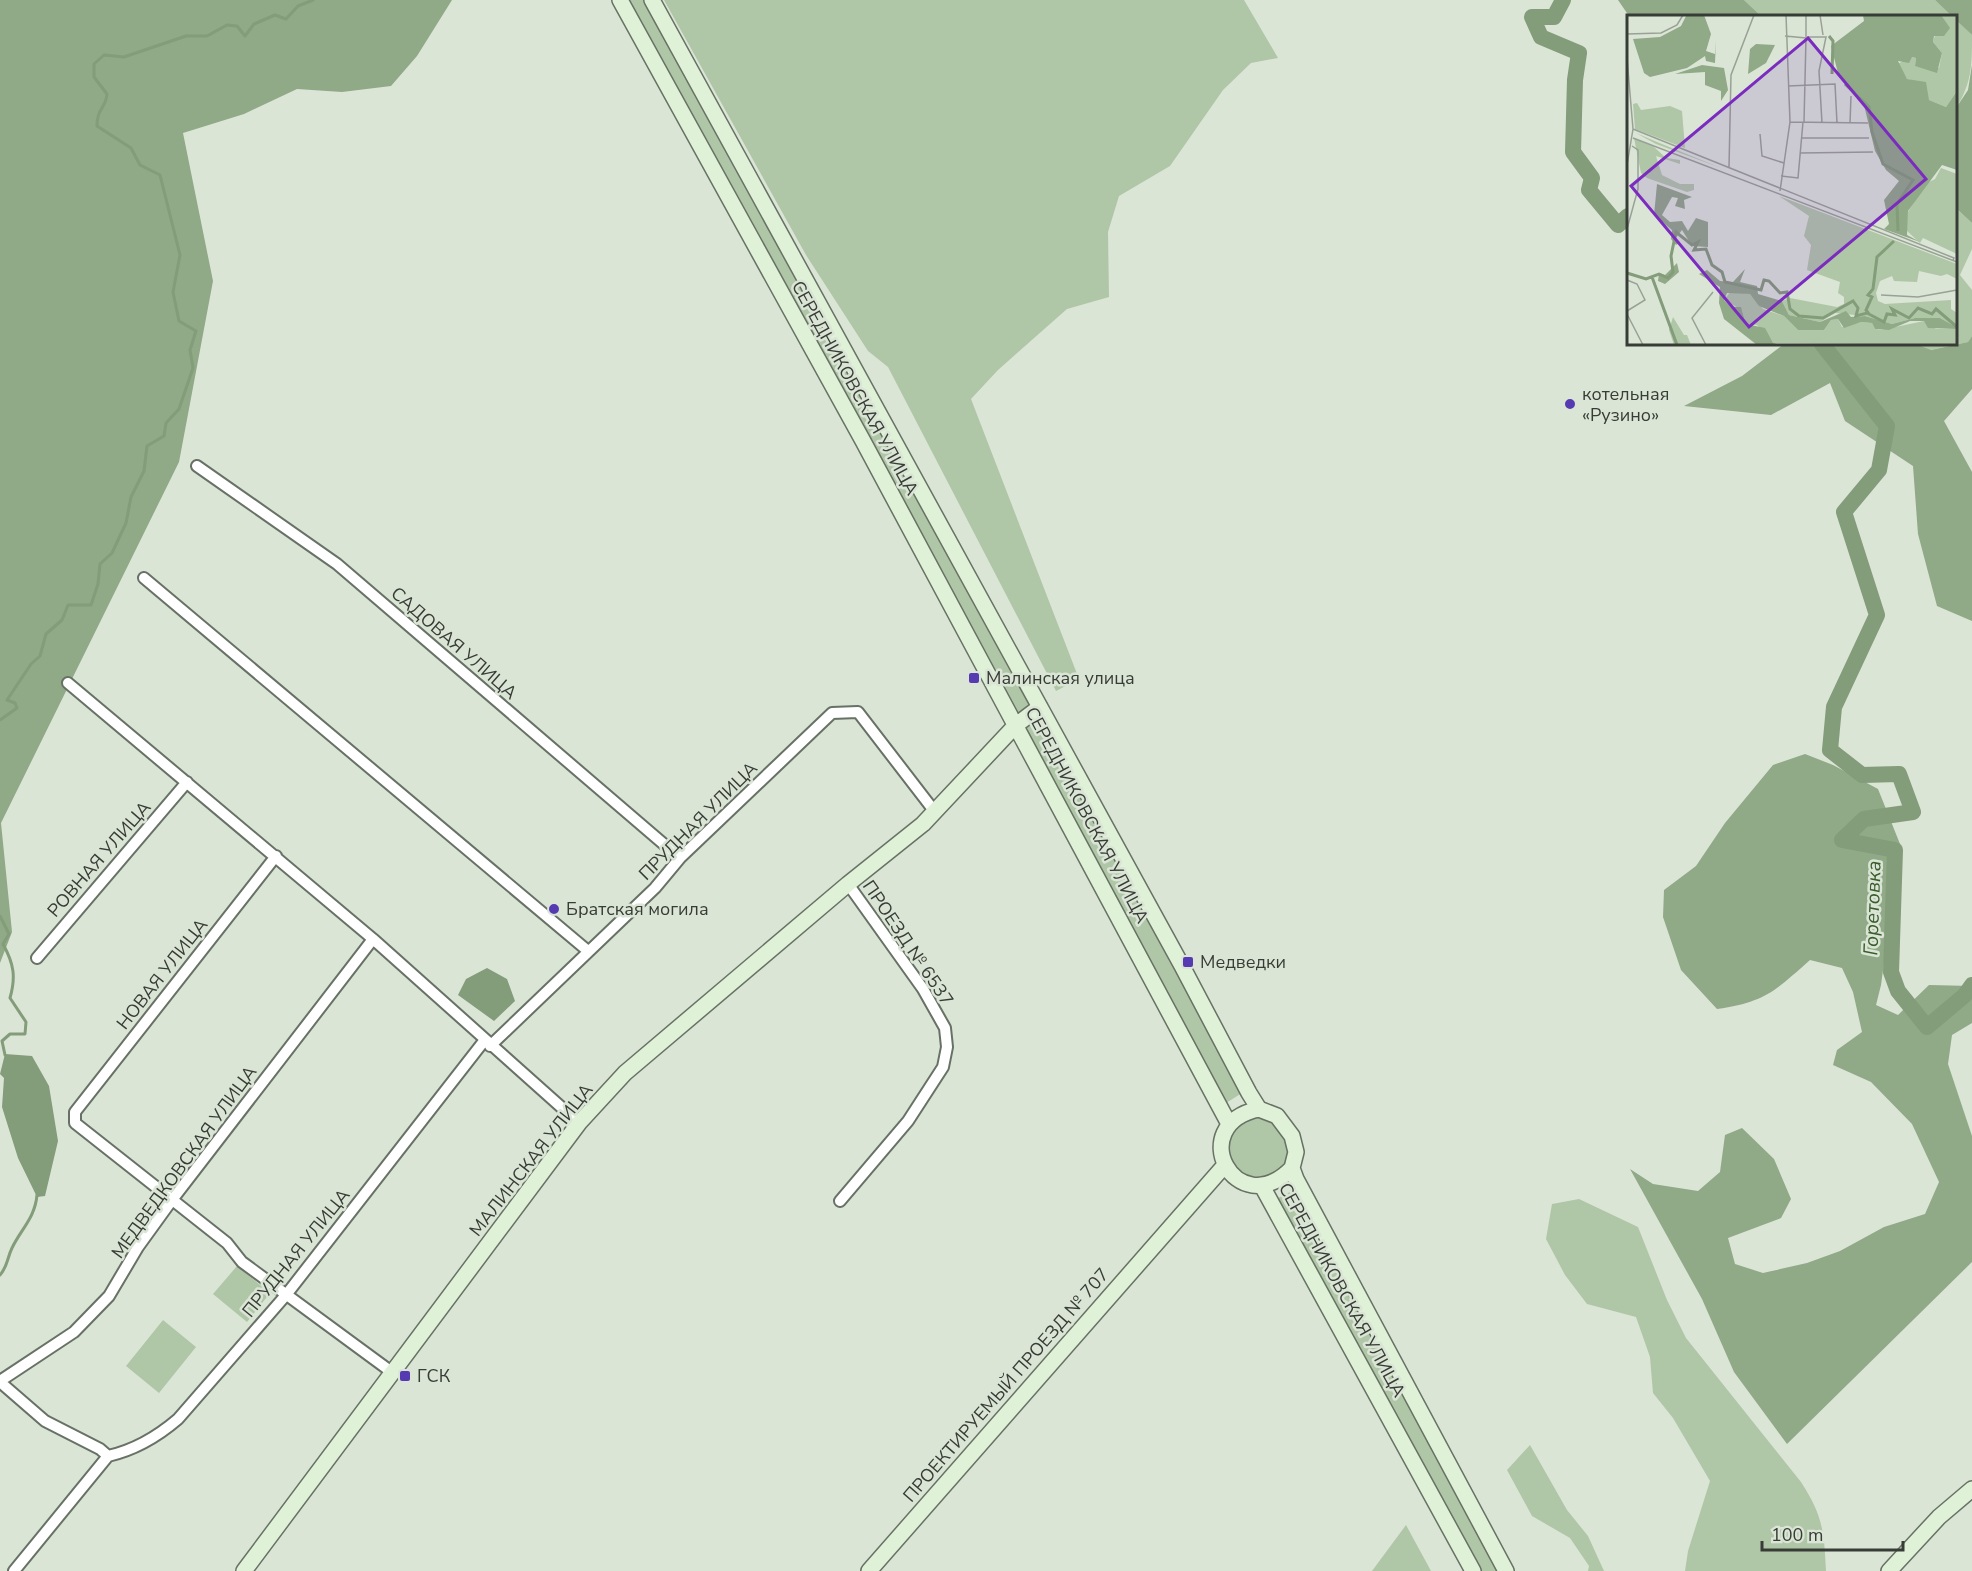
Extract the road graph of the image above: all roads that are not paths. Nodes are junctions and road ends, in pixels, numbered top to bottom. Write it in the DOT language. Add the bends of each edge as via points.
graph roads {
  1 [pos="620,0"];
  2 [pos="652,0"];
  3 [pos="660,0"];
  4 [pos="689,68"];
  5 [pos="197,466"];
  6 [pos="144,578"];
  7 [pos="68,683"];
  8 [pos="1040,707"];
  9 [pos="1016,725"];
  10 [pos="187,782"];
  11 [pos="935,812"];
  12 [pos="276,856"];
  13 [pos="680,858"];
  14 [pos="848,884"];
  15 [pos="373,939"];
  16 [pos="588,951"];
  17 [pos="37,958"];
  18 [pos="487,1043"];
  19 [pos="1259,1109"];
  20 [pos="579,1124"];
  21 [pos="1229,1124"];
  22 [pos="1225,1165"];
  23 [pos="1292,1168"];
  24 [pos="1262,1186"];
  25 [pos="172,1200"];
  26 [pos="840,1201"];
  27 [pos="286,1295"];
  28 [pos="393,1373"];
  29 [pos="0,1382"];
  30 [pos="108,1456"];
  31 [pos="1972,1490"];
  32 [pos="14,1571"];
  33 [pos="244,1571"];
  34 [pos="869,1571"];
  35 [pos="1473,1571"];
  36 [pos="1506,1571"];
  37 [pos="1889,1571"];
  1 -- 9 [label="street, СЕРЕДНИКОВСКАЯ УЛИЦА"];
  2 -- 4 [label="street, СЕРЕДНИКОВСКАЯ УЛИЦА"];
  3 -- 4 [label="street" via="682,40"];
  4 -- 8 [label="street, СЕРЕДНИКОВСКАЯ УЛИЦА"];
  5 -- 13 [label="street, САДОВАЯ УЛИЦА" via="337,564"];
  6 -- 16 [label="street"];
  7 -- 10 [label="street"];
  8 -- 9 [label="street, МАЛИНСКАЯ УЛИЦА"];
  8 -- 19 [label="street, СЕРЕДНИКОВСКАЯ УЛИЦА"];
  9 -- 11 [label="street, МАЛИНСКАЯ УЛИЦА"];
  9 -- 21 [label="street, СЕРЕДНИКОВСКАЯ УЛИЦА"];
  10 -- 12 [label="street"];
  10 -- 17 [label="street, РОВНАЯ УЛИЦА"];
  11 -- 13 [label="street, ПРУДНАЯ УЛИЦА" via="858,712 832,713"];
  11 -- 14 [label="street, МАЛИНСКАЯ УЛИЦА"];
  12 -- 15 [label="street"];
  12 -- 25 [label="street, НОВАЯ УЛИЦА" via="75,1112 75,1123"];
  13 -- 16 [label="street, ПРУДНАЯ УЛИЦА" via="655,888"];
  14 -- 20 [label="street, МАЛИНСКАЯ УЛИЦА" via="626,1073"];
  14 -- 26 [label="street, ПРОЕЗД № 6537" via="923,989 945,1028 947,1047 943,1067 914,1113"];
  15 -- 18 [label="street"];
  15 -- 25 [label="street, МЕДВЕДКОВСКАЯ УЛИЦА"];
  16 -- 18 [label="street, ПРУДНАЯ УЛИЦА"];
  18 -- 20 [label="street"];
  18 -- 27 [label="street, ПРУДНАЯ УЛИЦА"];
  19 -- 21 [label="street" via="1246,1112"];
  19 -- 23 [label="street, СЕРЕДНИКОВСКАЯ УЛИЦА" via="1277,1116 1293,1136 1296,1152"];
  20 -- 28 [label="street, МАЛИНСКАЯ УЛИЦА"];
  21 -- 22 [label="street" via="1221,1148"];
  22 -- 24 [label="street, СЕРЕДНИКОВСКАЯ УЛИЦА" via="1243,1183"];
  22 -- 34 [label="street, ПРОЕКТИРУЕМЫЙ ПРОЕЗД № 707"];
  23 -- 24 [label="street" via="1277,1181"];
  23 -- 36 [label="street, СЕРЕДНИКОВСКАЯ УЛИЦА"];
  24 -- 35 [label="street, СЕРЕДНИКОВСКАЯ УЛИЦА"];
  25 -- 27 [label="street"];
  25 -- 29 [label="street, МЕДВЕДКОВСКАЯ УЛИЦА" via="109,1296 74,1332"];
  27 -- 28 [label="street"];
  27 -- 30 [label="street, ПРУДНАЯ УЛИЦА" via="178,1419 158,1436"];
  28 -- 33 [label="street, МАЛИНСКАЯ УЛИЦА"];
  29 -- 30 [label="street" via="45,1420"];
  30 -- 32 [label="street"];
  31 -- 37 [label="street" via="1939,1517"];
}
